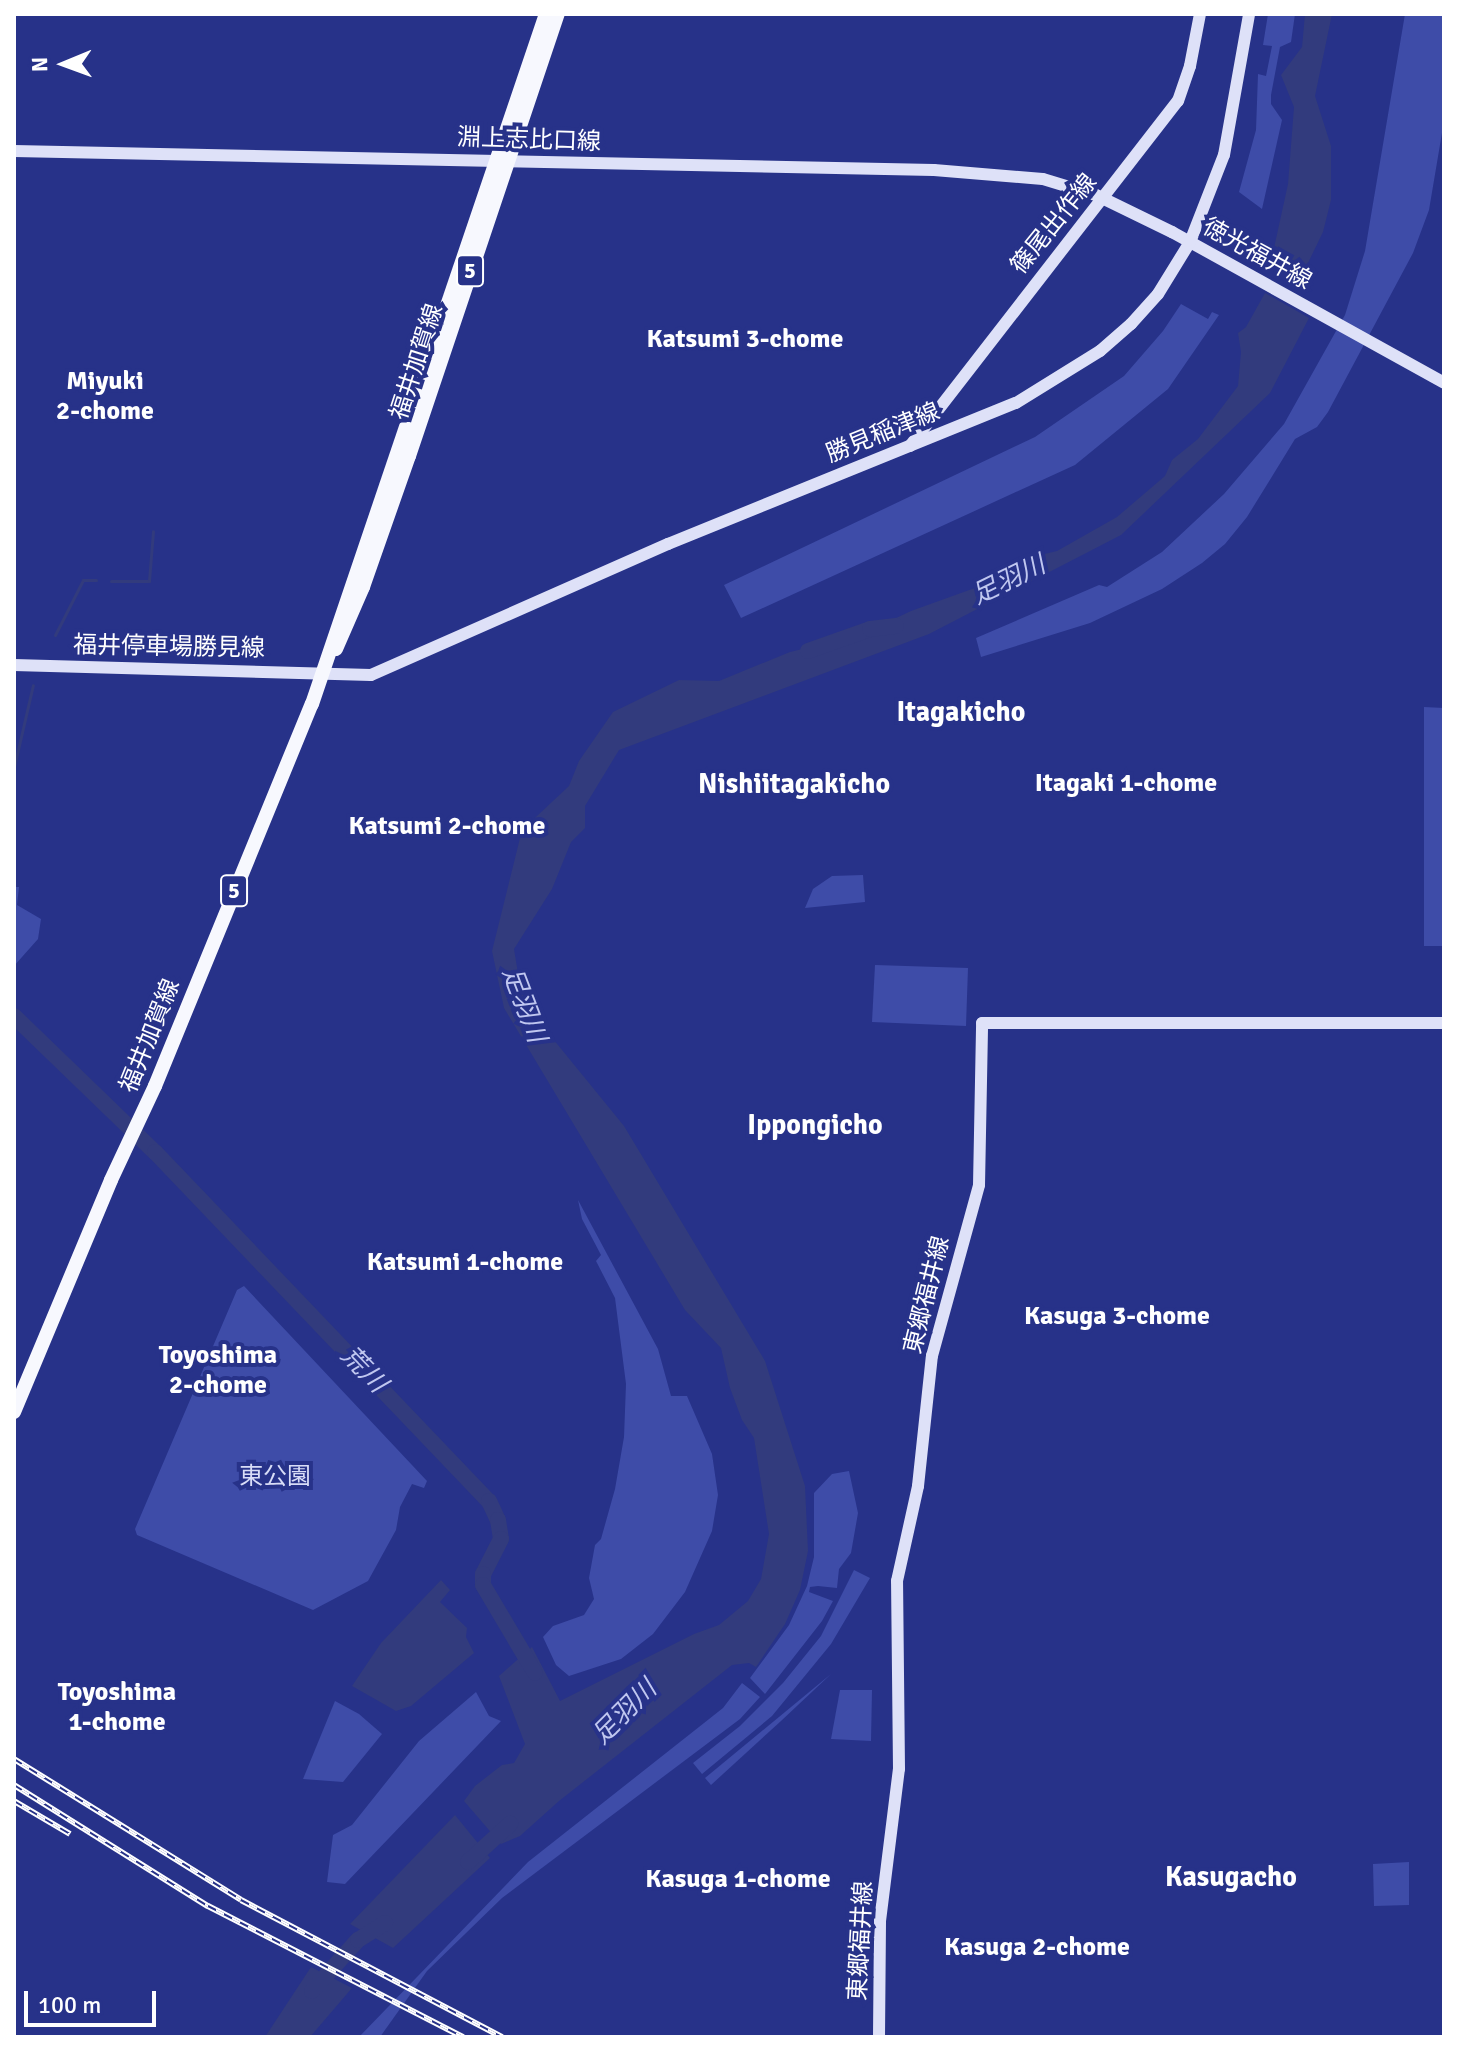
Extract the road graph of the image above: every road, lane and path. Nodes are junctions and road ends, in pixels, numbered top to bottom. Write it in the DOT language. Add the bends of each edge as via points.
graph roads {
  1 [pos="546,14"];
  2 [pos="558,14"];
  3 [pos="1200,14"];
  4 [pos="1249,14"];
  5 [pos="14,151"];
  6 [pos="502,162"];
  7 [pos="1043,179"];
  8 [pos="1194,244"];
  9 [pos="1444,383"];
  10 [pos="910,446"];
  11 [pos="14,665"];
  12 [pos="323,674"];
  13 [pos="1444,1023"];
  14 [pos="14,1412"];
  15 [pos="879,2037"];
  1 -- 6 [label="main road, 福井加賀線 / 5"];
  2 -- 6 [label="main road, 福井加賀線 / 5"];
  3 -- 10 [label="main road, 篠尾出作線" via="1178,101"];
  4 -- 8 [label="main road, 勝見稲津線" via="1224,155"];
  5 -- 6 [label="main road, 淵上志比口線"];
  6 -- 7 [label="main road, 淵上志比口線" via="979,171"];
  6 -- 12 [label="main road, 福井加賀線 / 5"];
  7 -- 8 [label="main road, 徳光福井線, bridge" via="1104,198"];
  8 -- 9 [label="main road, 徳光福井線"];
  8 -- 10 [label="main road, 勝見稲津線" via="1158,294 1100,351 1016,403"];
  10 -- 12 [label="main road, 勝見稲津線" via="668,544 378,672"];
  11 -- 12 [label="main road, 福井停車場勝見線"];
  12 -- 14 [label="main road, 福井加賀線 / 5"];
  13 -- 15 [label="main road, 東郷福井線" via="982,1023 979,1185 932,1356 918,1486 897,1581 899,1769 880,1921"];
}
